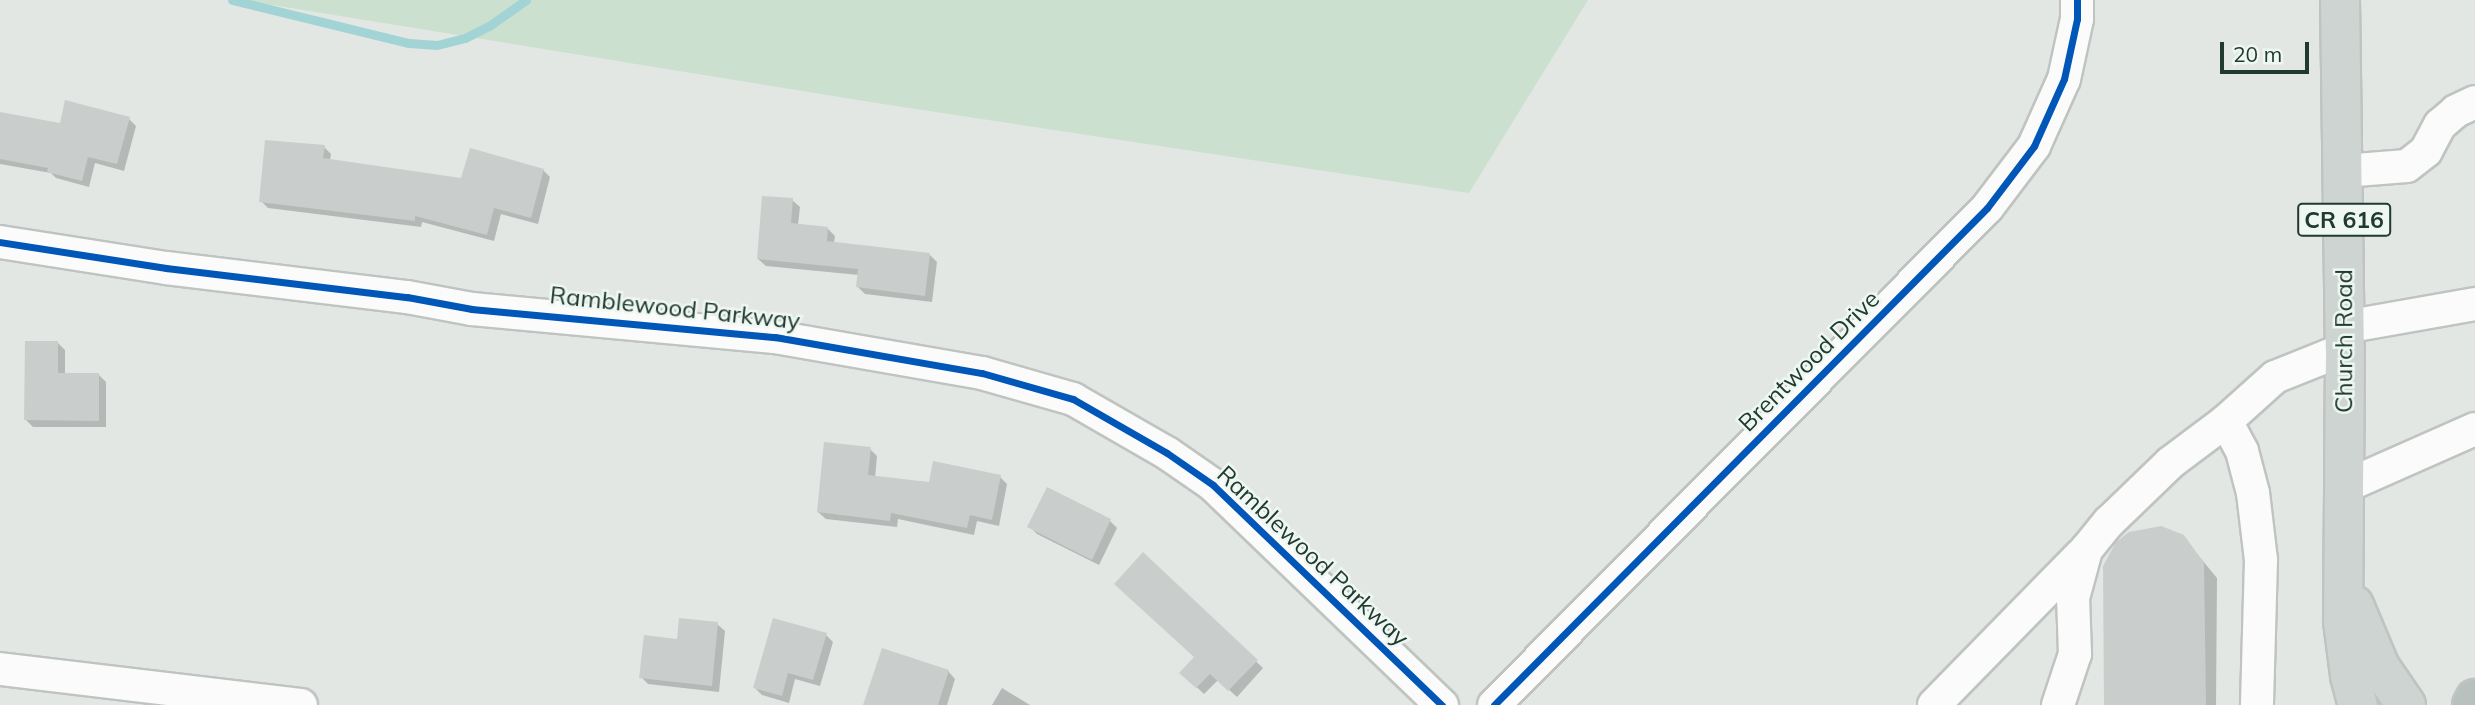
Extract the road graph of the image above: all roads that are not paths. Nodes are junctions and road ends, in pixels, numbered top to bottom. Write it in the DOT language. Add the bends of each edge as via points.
graph roads {
  1 [pos="2077,0"];
  2 [pos="2340,0"];
  3 [pos="2475,102"];
  4 [pos="2343,171"];
  5 [pos="0,242"];
  6 [pos="2475,304"];
  7 [pos="2345,338"];
  8 [pos="2226,421"];
  9 [pos="2475,429"];
  10 [pos="2344,487"];
  11 [pos="2086,550"];
  12 [pos="2343,555"];
  13 [pos="0,669"];
  14 [pos="2475,699"];
  15 [pos="301,705"];
  16 [pos="1441,705"];
  17 [pos="1494,705"];
  18 [pos="1934,705"];
  19 [pos="2058,705"];
  20 [pos="2256,705"];
  21 [pos="2358,705"];
  22 [pos="2406,705"];
  23 [pos="2472,705"];
  1 -- 17 [label="street, Brentwood Drive" via="2064,79 2034,146 1987,208"];
  2 -- 4 [label="main road, Church Road / CR 616"];
  3 -- 4 [label="street" via="2440,125 2426,151 2406,166"];
  4 -- 7 [label="main road, Church Road / CR 616"];
  5 -- 16 [label="street, Ramblewood Parkway" via="472,309 775,337 982,373 1073,400 1213,485"];
  6 -- 7 [label="street"];
  7 -- 8 [label="street" via="2274,377"];
  7 -- 10 [label="main road, Church Road / CR 616"];
  8 -- 11 [label="street" via="2170,463"];
  8 -- 20 [label="street" via="2245,462 2261,560"];
  9 -- 10 [label="street"];
  10 -- 12 [label="main road, Church Road / CR 616"];
  11 -- 18 [label="street"];
  11 -- 19 [label="street" via="2073,598 2076,654"];
  12 -- 21 [label="main road, Church Road / CR 616" via="2345,646"];
  12 -- 22 [label="main road, Church Road / CR 616" via="2355,610"];
  13 -- 15 [label="street"];
  14 -- 23 [label="highway"];
}
